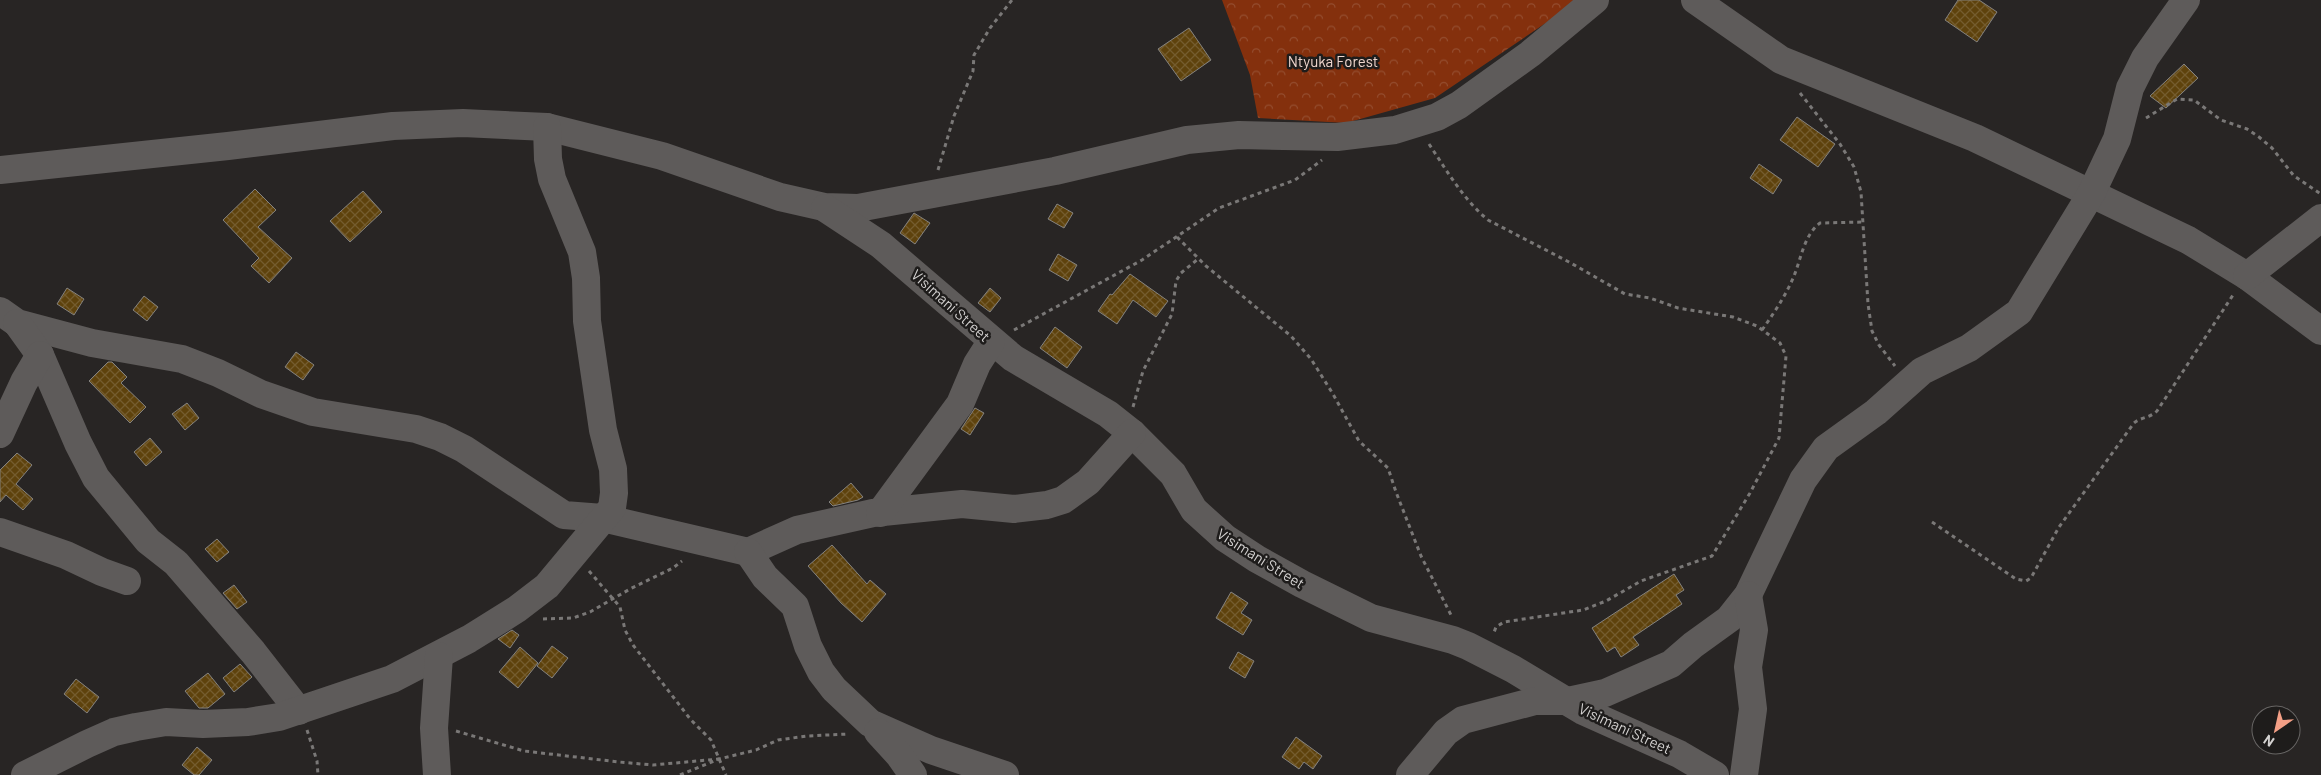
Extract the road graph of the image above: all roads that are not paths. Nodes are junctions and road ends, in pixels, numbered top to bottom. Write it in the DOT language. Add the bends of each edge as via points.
graph roads {
  1 [pos="1595,0"];
  2 [pos="1695,0"];
  3 [pos="2186,0"];
  4 [pos="547,127"];
  5 [pos="0,170"];
  6 [pos="2091,194"];
  7 [pos="824,207"];
  8 [pos="2321,218"];
  9 [pos="2247,276"];
  10 [pos="9,317"];
  11 [pos="2321,331"];
  12 [pos="991,342"];
  13 [pos="40,355"];
  14 [pos="1128,429"];
  15 [pos="0,434"];
  16 [pos="880,513"];
  17 [pos="603,518"];
  18 [pos="0,532"];
  19 [pos="748,552"];
  20 [pos="127,581"];
  21 [pos="1748,595"];
  22 [pos="439,656"];
  23 [pos="1568,701"];
  24 [pos="298,711"];
  25 [pos="870,723"];
  26 [pos="25,775"];
  27 [pos="437,775"];
  28 [pos="913,775"];
  29 [pos="1005,775"];
  30 [pos="1410,775"];
  31 [pos="1715,775"];
  32 [pos="1744,775"];
  1 -- 7 [label="street" via="1493,82 1436,117 1395,130 1338,137 1239,135 1187,140 1055,171 858,208"];
  2 -- 6 [label="street" via="1781,60 1975,138"];
  3 -- 6 [label="street" via="2141,65 2130,88 2117,140"];
  4 -- 5 [label="street" via="463,123 392,126"];
  4 -- 7 [label="street" via="662,156 780,197"];
  4 -- 17 [label="street" via="552,180 582,252 586,278 587,321 603,430 613,468 612,508"];
  6 -- 9 [label="street" via="2188,240"];
  6 -- 21 [label="street" via="2019,312 1975,345 1922,371 1876,412 1821,453 1794,498"];
  7 -- 12 [label="street, Visimani Street" via="887,250"];
  8 -- 9 [label="street"];
  9 -- 11 [label="street"];
  10 -- 13 [label="street"];
  10 -- 17 [label="street" via="92,343 182,360 261,394 314,412 416,429 440,437 464,449 564,515"];
  12 -- 14 [label="street, Visimani Street" via="1041,377 1108,414"];
  12 -- 16 [label="street" via="977,364 960,404"];
  13 -- 15 [label="street"];
  13 -- 24 [label="street" via="96,478 148,541 176,563 253,652"];
  14 -- 16 [label="street" via="1088,482 1063,500 1014,508 962,504"];
  14 -- 23 [label="street, Visimani Street" via="1173,474 1194,510 1209,525 1257,559 1371,618 1453,640 1480,652"];
  16 -- 19 [label="street" via="803,528"];
  17 -- 19 [label="street"];
  17 -- 22 [label="street" via="547,586 517,609"];
  18 -- 20 [label="street"];
  19 -- 25 [label="street" via="765,577 795,606 808,646 821,672"];
  21 -- 23 [label="street" via="1729,619 1670,664 1605,693"];
  21 -- 32 [label="street" via="1754,630 1748,668 1753,709"];
  22 -- 24 [label="street" via="392,678"];
  22 -- 27 [label="street" via="434,728"];
  23 -- 30 [label="street" via="1535,701 1464,720 1446,732"];
  23 -- 31 [label="street, Visimani Street" via="1679,754"];
  24 -- 26 [label="street" via="248,722 166,722 114,732"];
  25 -- 28 [label="street"];
  25 -- 29 [label="street" via="931,750"];
}
